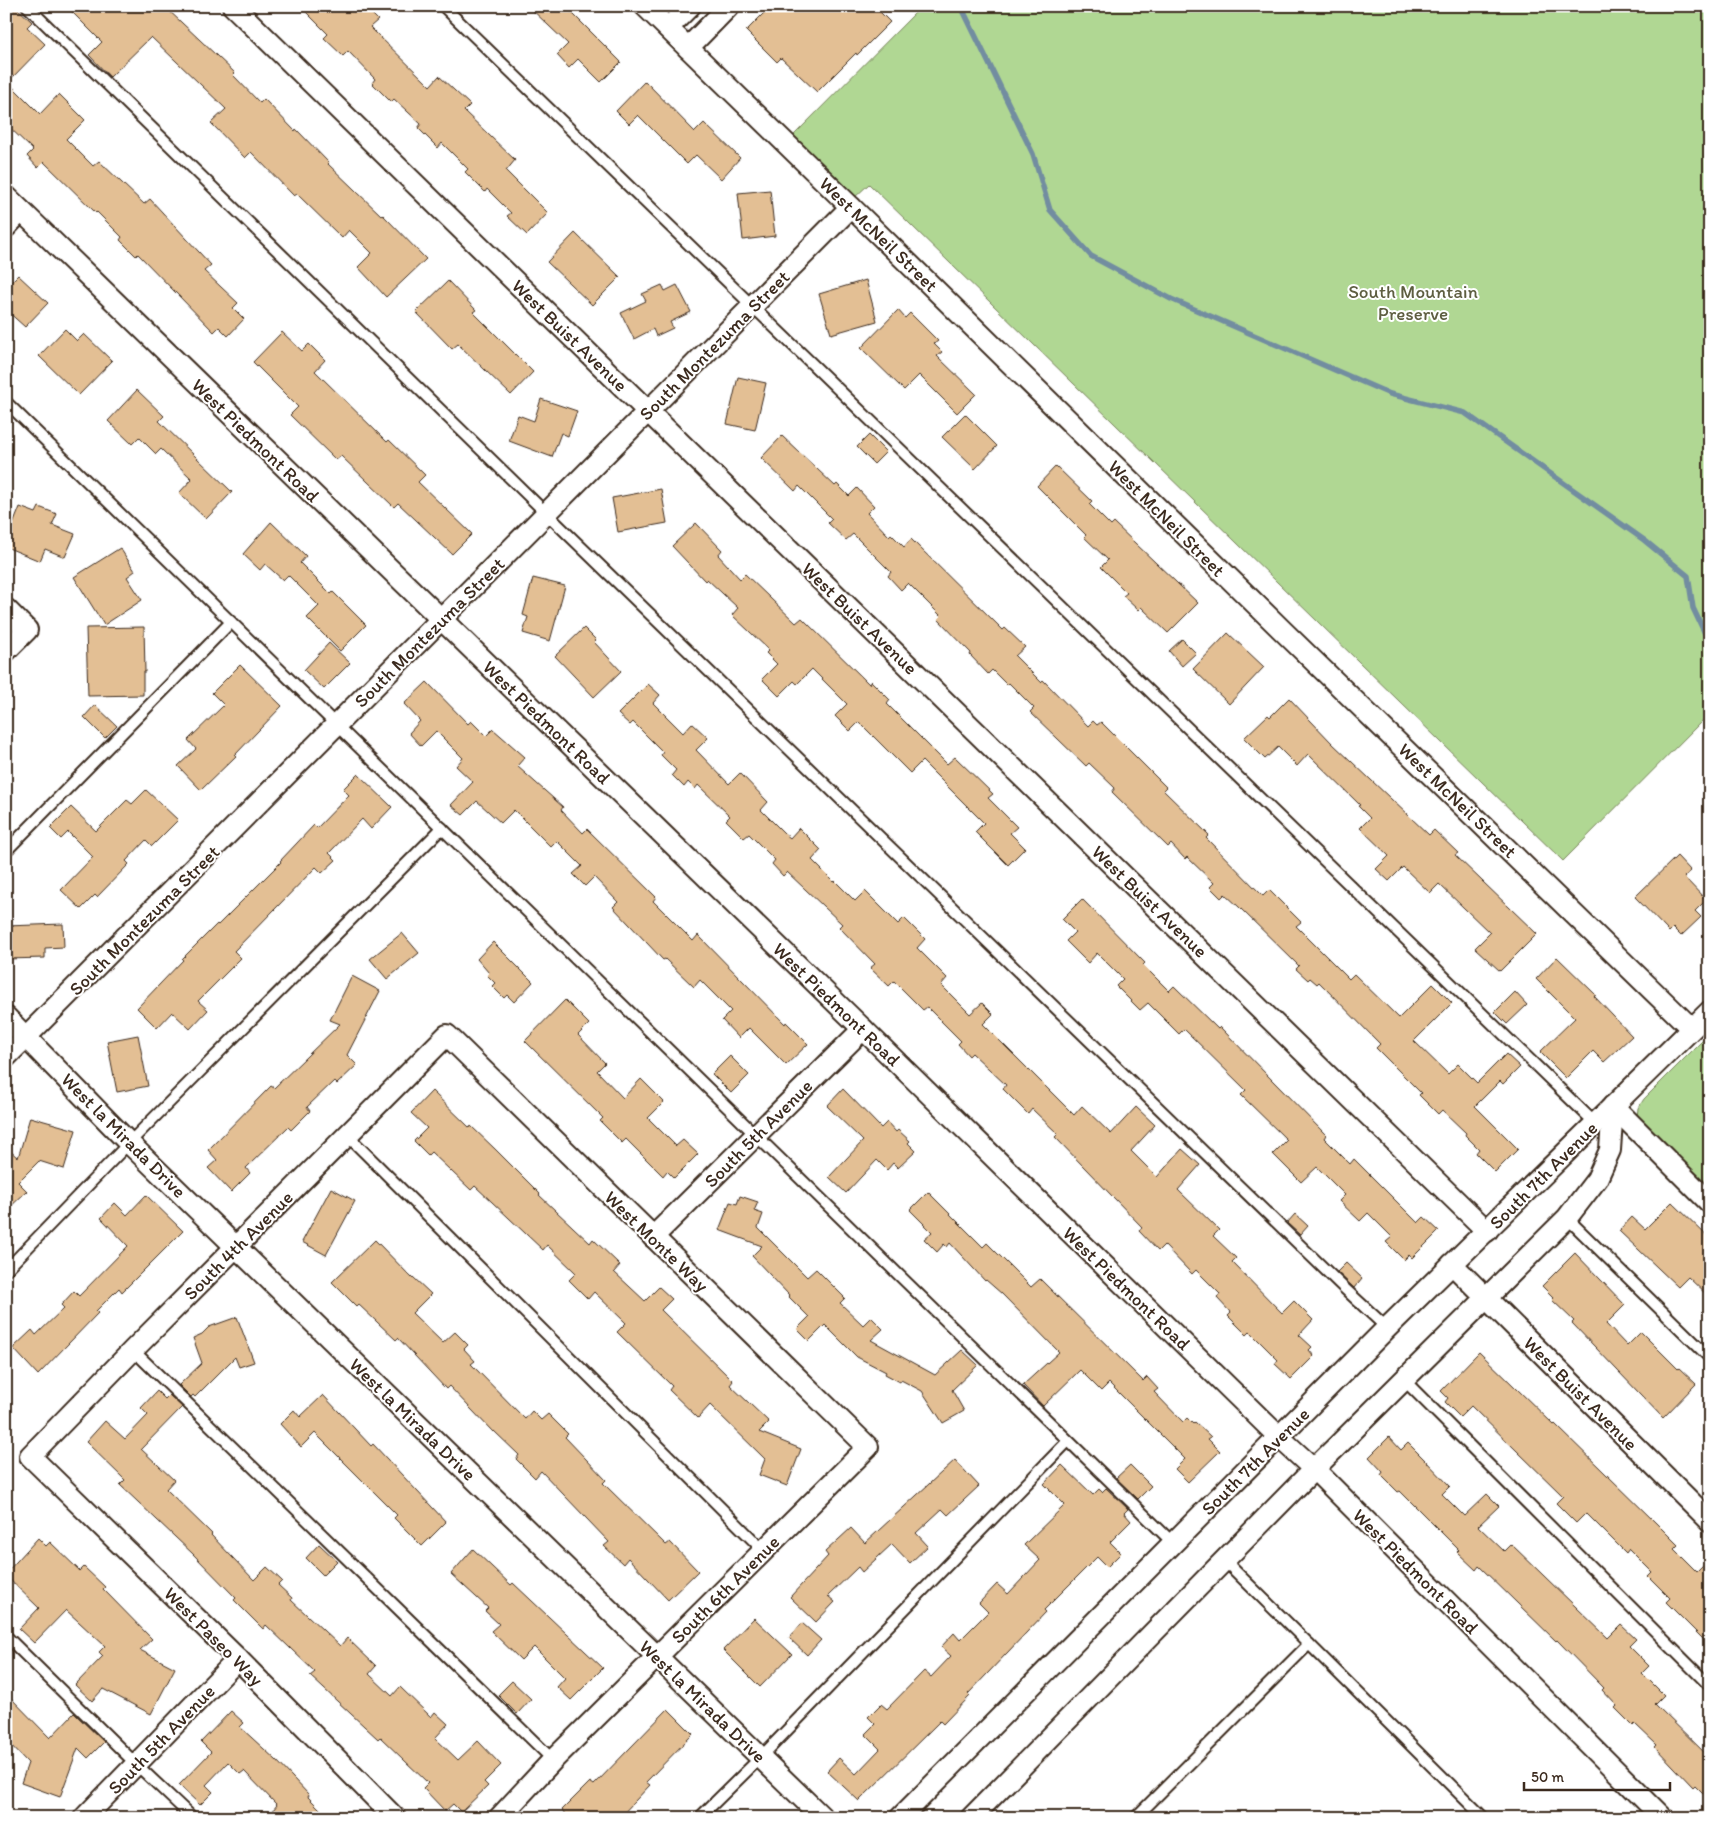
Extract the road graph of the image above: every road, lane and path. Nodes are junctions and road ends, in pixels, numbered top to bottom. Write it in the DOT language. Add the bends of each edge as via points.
graph roads {
  1 [pos="27,6"];
  2 [pos="233,6"];
  3 [pos="443,6"];
  4 [pos="645,6"];
  5 [pos="690,6"];
  6 [pos="729,6"];
  7 [pos="668,28"];
  8 [pos="688,48"];
  9 [pos="6,196"];
  10 [pos="852,206"];
  11 [pos="22,211"];
  12 [pos="6,226"];
  13 [pos="752,306"];
  14 [pos="6,402"];
  15 [pos="648,411"];
  16 [pos="547,514"];
  17 [pos="6,609"];
  18 [pos="441,620"];
  19 [pos="231,622"];
  20 [pos="6,651"];
  21 [pos="337,726"];
  22 [pos="442,828"];
  23 [pos="6,851"];
  24 [pos="1710,1011"];
  25 [pos="6,1017"];
  26 [pos="1691,1028"];
  27 [pos="863,1029"];
  28 [pos="447,1035"];
  29 [pos="26,1037"];
  30 [pos="6,1057"];
  31 [pos="1613,1106"];
  32 [pos="1595,1123"];
  33 [pos="347,1135"];
  34 [pos="756,1136"];
  35 [pos="129,1143"];
  36 [pos="1710,1203"];
  37 [pos="1567,1218"];
  38 [pos="1487,1230"];
  39 [pos="653,1237"];
  40 [pos="236,1246"];
  41 [pos="1452,1264"];
  42 [pos="6,1270"];
  43 [pos="1485,1298"];
  44 [pos="1387,1328"];
  45 [pos="133,1350"];
  46 [pos="1710,1358"];
  47 [pos="1404,1380"];
  48 [pos="1279,1437"];
  49 [pos="1068,1442"];
  50 [pos="868,1447"];
  51 [pos="30,1456"];
  52 [pos="1314,1469"];
  53 [pos="1710,1521"];
  54 [pos="1173,1543"];
  55 [pos="764,1551"];
  56 [pos="1224,1560"];
  57 [pos="6,1636"];
  58 [pos="1309,1644"];
  59 [pos="657,1657"];
  60 [pos="238,1659"];
  61 [pos="1710,1686"];
  62 [pos="761,1757"];
  63 [pos="553,1760"];
  64 [pos="136,1764"];
  65 [pos="84,1818"];
  66 [pos="192,1818"];
  67 [pos="396,1818"];
  68 [pos="499,1818"];
  69 [pos="699,1818"];
  70 [pos="823,1818"];
  71 [pos="900,1818"];
  72 [pos="971,1818"];
  73 [pos="1135,1818"];
  74 [pos="1484,1818"];
  75 [pos="1663,1818"];
  1 -- 16 [label="lane"];
  2 -- 15 [label="street, West Buist Avenue"];
  3 -- 13 [label="lane"];
  4 -- 7 [label="street, West McNeil Street"];
  5 -- 7 [label="street"];
  6 -- 8 [label="street"];
  7 -- 8 [label="street, West McNeil Street"];
  8 -- 10 [label="street, West McNeil Street"];
  9 -- 11 [label="street, West Piedmont Road"];
  10 -- 13 [label="street, South Montezuma Street"];
  10 -- 26 [label="street, West McNeil Street"];
  11 -- 12 [label="street"];
  11 -- 18 [label="street, West Piedmont Road"];
  13 -- 15 [label="street, South Montezuma Street"];
  13 -- 32 [label="lane"];
  14 -- 19 [label="lane"];
  15 -- 16 [label="street, South Montezuma Street"];
  15 -- 38 [label="street, West Buist Avenue"];
  16 -- 18 [label="street, South Montezuma Street"];
  16 -- 44 [label="lane"];
  17 -- 20 [label="street" via="27,630"];
  18 -- 21 [label="street, South Montezuma Street"];
  18 -- 27 [label="street, West Piedmont Road"];
  19 -- 21 [label="lane"];
  19 -- 23 [label="lane"];
  21 -- 22 [label="lane"];
  21 -- 29 [label="street, South Montezuma Street"];
  22 -- 34 [label="lane"];
  22 -- 35 [label="lane"];
  24 -- 26 [label="street, South 7th Avenue"];
  25 -- 29 [label="street, West la Mirada Drive"];
  26 -- 31 [label="street, South 7th Avenue"];
  27 -- 34 [label="street, South 5th Avenue"];
  27 -- 48 [label="street, West Piedmont Road"];
  28 -- 33 [label="street, South 4th Avenue"];
  28 -- 39 [label="street, West Monte Way"];
  29 -- 30 [label="street, South Montezuma Street"];
  29 -- 35 [label="street, West la Mirada Drive"];
  31 -- 32 [label="street, South 7th Avenue"];
  31 -- 36 [label="street"];
  31 -- 37 [label="street, South 7th Avenue" via="1610,1150 1597,1179"];
  32 -- 38 [label="street, South 7th Avenue"];
  33 -- 40 [label="street, South 4th Avenue"];
  33 -- 55 [label="lane"];
  34 -- 39 [label="street, South 5th Avenue"];
  34 -- 49 [label="lane"];
  35 -- 40 [label="street, West la Mirada Drive"];
  35 -- 42 [label="lane"];
  37 -- 43 [label="street, South 7th Avenue"];
  37 -- 46 [label="lane"];
  38 -- 41 [label="street, South 7th Avenue"];
  39 -- 50 [label="street, West Monte Way"];
  40 -- 45 [label="street, South 4th Avenue"];
  40 -- 59 [label="street, West la Mirada Drive"];
  41 -- 43 [label="street, West Buist Avenue"];
  41 -- 44 [label="street, South 7th Avenue"];
  43 -- 47 [label="street, South 7th Avenue"];
  43 -- 53 [label="street, West Buist Avenue"];
  44 -- 48 [label="street, South 7th Avenue"];
  45 -- 51 [label="street, South 4th Avenue"];
  45 -- 63 [label="lane"];
  47 -- 52 [label="street, South 7th Avenue"];
  47 -- 61 [label="lane"];
  48 -- 52 [label="street, West Piedmont Road"];
  48 -- 54 [label="street, South 7th Avenue"];
  49 -- 54 [label="lane"];
  49 -- 62 [label="lane"];
  50 -- 55 [label="street, South 6th Avenue"];
  51 -- 60 [label="street, West Paseo Way"];
  52 -- 56 [label="street, South 7th Avenue"];
  52 -- 75 [label="street, West Piedmont Road"];
  54 -- 71 [label="street, South 7th Avenue"];
  55 -- 59 [label="street, South 6th Avenue"];
  56 -- 58 [label="lane"];
  56 -- 72 [label="street, South 7th Avenue"];
  57 -- 64 [label="lane"];
  58 -- 73 [label="lane"];
  58 -- 74 [label="lane"];
  59 -- 62 [label="street, West la Mirada Drive"];
  59 -- 63 [label="street, South 6th Avenue"];
  60 -- 64 [label="street, South 5th Avenue"];
  60 -- 67 [label="street, West Paseo Way"];
  62 -- 69 [label="lane"];
  62 -- 70 [label="street, West la Mirada Drive"];
  63 -- 68 [label="street, South 6th Avenue"];
  64 -- 65 [label="street, South 5th Avenue"];
  64 -- 66 [label="lane"];
}
